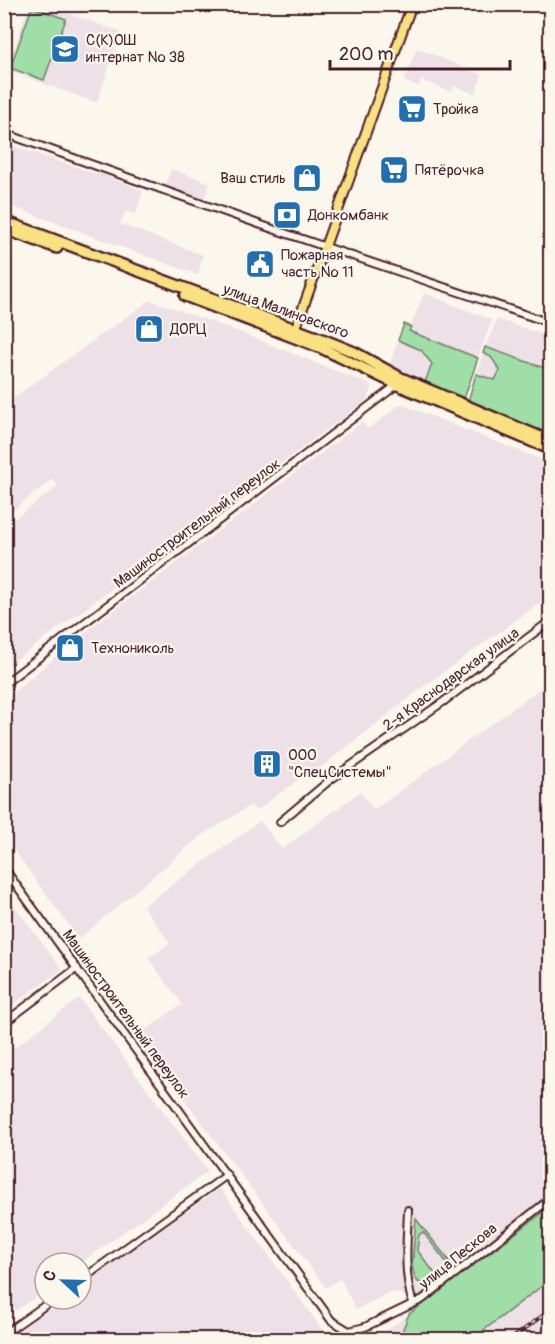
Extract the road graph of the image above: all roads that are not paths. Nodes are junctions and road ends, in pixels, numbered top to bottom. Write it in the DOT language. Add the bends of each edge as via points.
graph roads {
  1 [pos="412,4"];
  2 [pos="4,133"];
  3 [pos="4,221"];
  4 [pos="4,229"];
  5 [pos="325,246"];
  6 [pos="550,323"];
  7 [pos="294,333"];
  8 [pos="399,382"];
  9 [pos="550,441"];
  10 [pos="550,449"];
  11 [pos="550,621"];
  12 [pos="4,684"];
  13 [pos="280,822"];
  14 [pos="4,868"];
  15 [pos="77,968"];
  16 [pos="4,1023"];
  17 [pos="227,1175"];
  18 [pos="550,1199"];
  19 [pos="408,1210"];
  20 [pos="93,1271"];
  21 [pos="413,1304"];
  22 [pos="37,1311"];
  23 [pos="349,1331"];
  24 [pos="4,1334"];
  25 [pos="347,1340"];
  1 -- 5 [label="main road"];
  2 -- 5 [label="street"];
  3 -- 7 [label="highway, улица Малиновского"];
  4 -- 7 [label="highway, улица Малиновского"];
  5 -- 6 [label="street"];
  5 -- 7 [label="main road"];
  7 -- 8 [label="highway, улица Малиновского" via="354,352"];
  8 -- 9 [label="highway, улица Малиновского"];
  8 -- 10 [label="highway, улица Малиновского"];
  8 -- 12 [label="street, Машиностроительный переулок"];
  11 -- 13 [label="street, 2-я Краснодарская улица" via="330,780"];
  14 -- 15 [label="street, Машиностроительный переулок"];
  15 -- 16 [label="street"];
  15 -- 17 [label="street, Машиностроительный переулок"];
  17 -- 20 [label="street"];
  17 -- 23 [label="street, Машиностроительный переулок" via="331,1320"];
  18 -- 21 [label="street, улица Пескова"];
  19 -- 21 [label="street" via="405,1264"];
  21 -- 23 [label="street, улица Пескова"];
  22 -- 24 [label="street"];
  23 -- 25 [label="street"];
}
